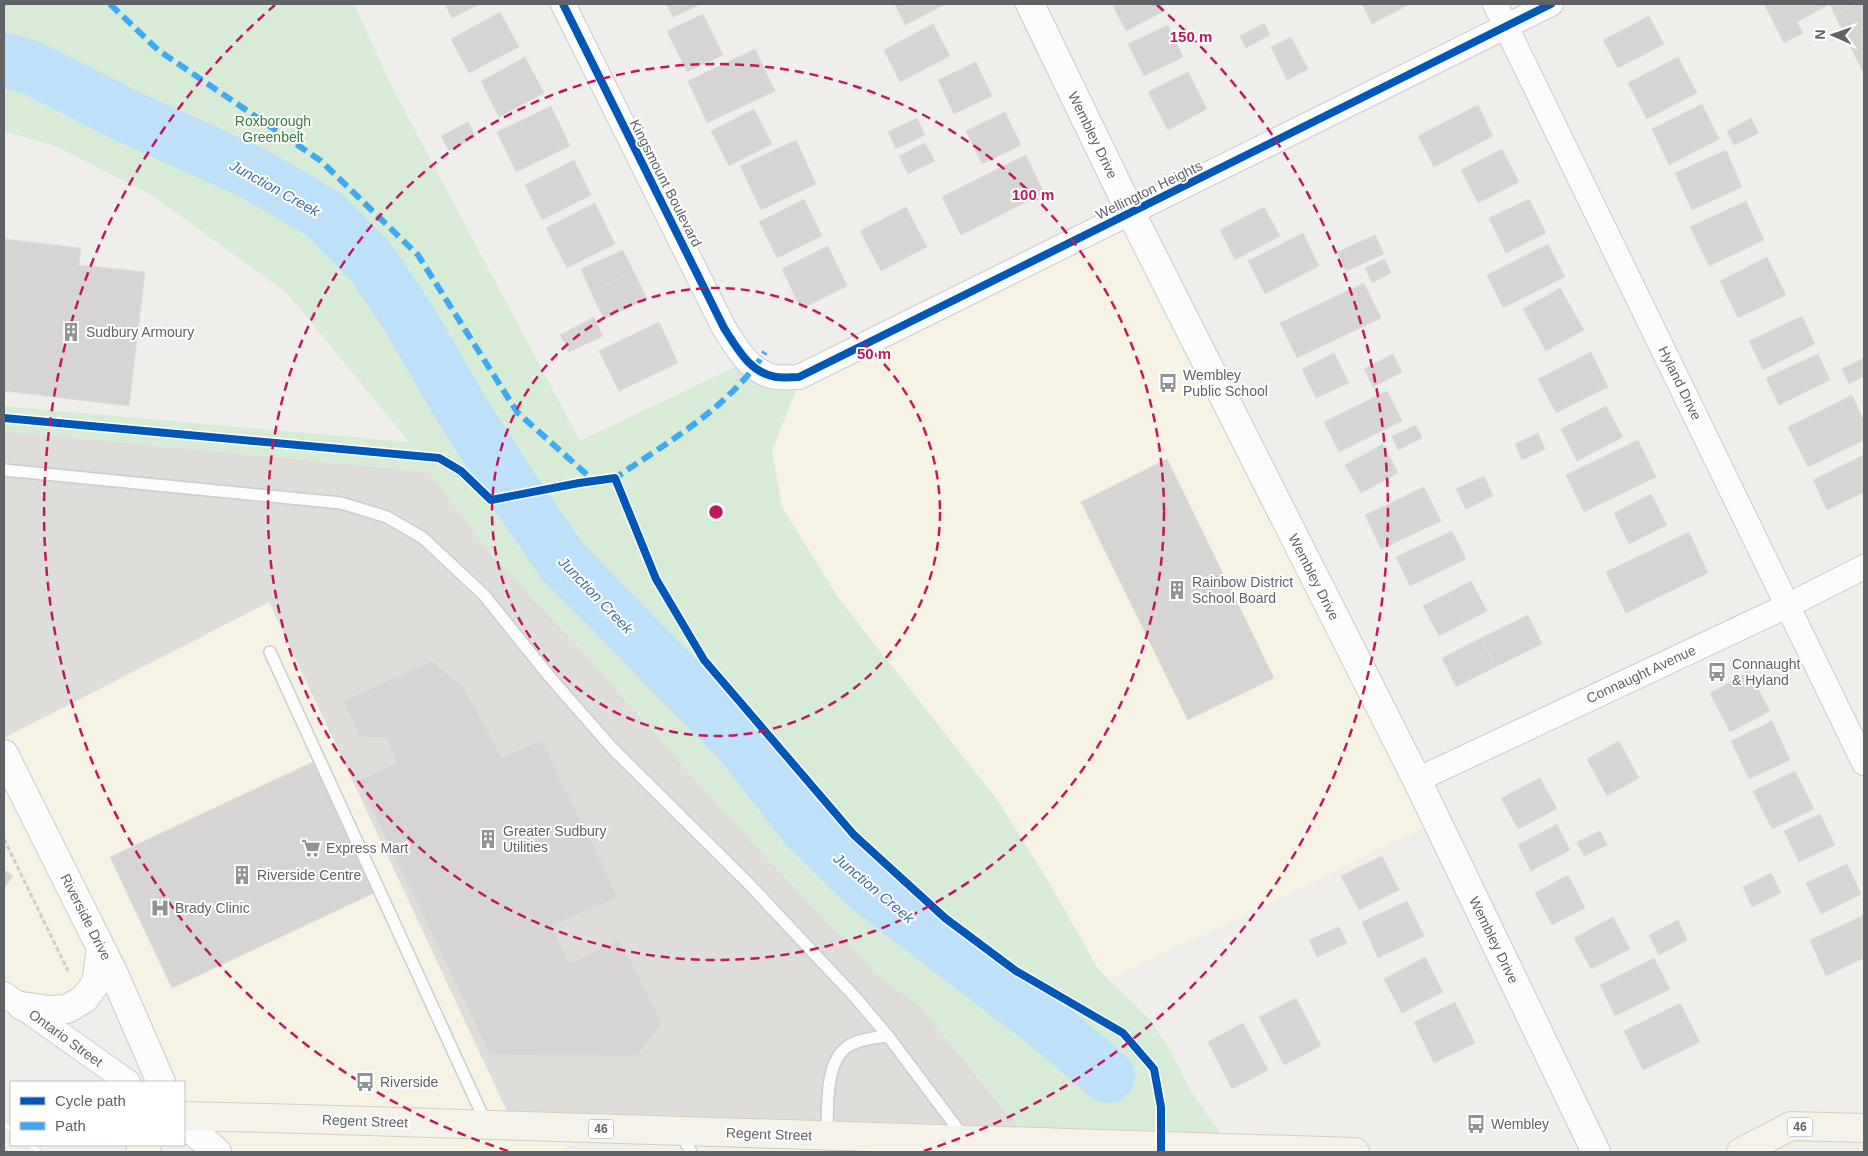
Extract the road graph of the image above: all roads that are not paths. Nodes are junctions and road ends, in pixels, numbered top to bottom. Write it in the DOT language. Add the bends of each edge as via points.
graph roads {
  1 [pos="563,4"];
  2 [pos="1030,4"];
  3 [pos="1495,4"];
  4 [pos="1552,4"];
  5 [pos="1507,27"];
  6 [pos="1131,212"];
  7 [pos="755,368"];
  8 [pos="4,470"];
  9 [pos="1864,567"];
  10 [pos="1789,606"];
  11 [pos="270,652"];
  12 [pos="4,754"];
  13 [pos="1864,763"];
  14 [pos="1417,780"];
  15 [pos="101,948"];
  16 [pos="13,1000"];
  17 [pos="888,1036"];
  18 [pos="127,1081"];
  19 [pos="161,1081"];
  20 [pos="185,1116"];
  21 [pos="185,1124"];
  22 [pos="486,1125"];
  23 [pos="1864,1128"];
  24 [pos="827,1136"];
  25 [pos="966,1140"];
  26 [pos="685,1142"];
  27 [pos="217,1152"];
  28 [pos="1355,1152"];
  29 [pos="1596,1152"];
  30 [pos="1741,1152"];
  1 -- 7 [label="street, Kingsmount Boulevard" via="724,328 741,356"];
  2 -- 6 [label="street, Wembley Drive"];
  3 -- 5 [label="street, Hyland Drive"];
  4 -- 5 [label="street, Wellington Heights"];
  5 -- 6 [label="street, Wellington Heights"];
  5 -- 10 [label="street, Hyland Drive"];
  6 -- 7 [label="street, Wellington Heights" via="799,377 775,377"];
  6 -- 14 [label="street, Wembley Drive"];
  8 -- 17 [label="lane" via="341,503 387,517 423,538 484,595 612,748 761,896"];
  9 -- 10 [label="street, Connaught Avenue"];
  10 -- 13 [label="street, Hyland Drive"];
  10 -- 14 [label="street, Connaught Avenue"];
  11 -- 22 [label="lane"];
  12 -- 15 [label="street, Riverside Drive"];
  14 -- 29 [label="street, Wembley Drive"];
  15 -- 16 [label="street" via="96,984 84,999 67,1009 50,1010"];
  15 -- 19 [label="street, Riverside Drive"];
  16 -- 18 [label="street, Ontario Street"];
  17 -- 24 [label="lane" via="863,1040 840,1054 831,1077"];
  17 -- 25 [label="lane"];
  20 -- 22 [label="main road, Regent Street / 46"];
  21 -- 27 [label="street"];
  22 -- 26 [label="main road, Regent Street / 46"];
  23 -- 30 [label="main road, 46" via="1791,1126"];
  24 -- 25 [label="main road, Regent Street / 46"];
  24 -- 26 [label="main road, Regent Street / 46"];
  25 -- 28 [label="main road, Regent Street / 46"];
}
